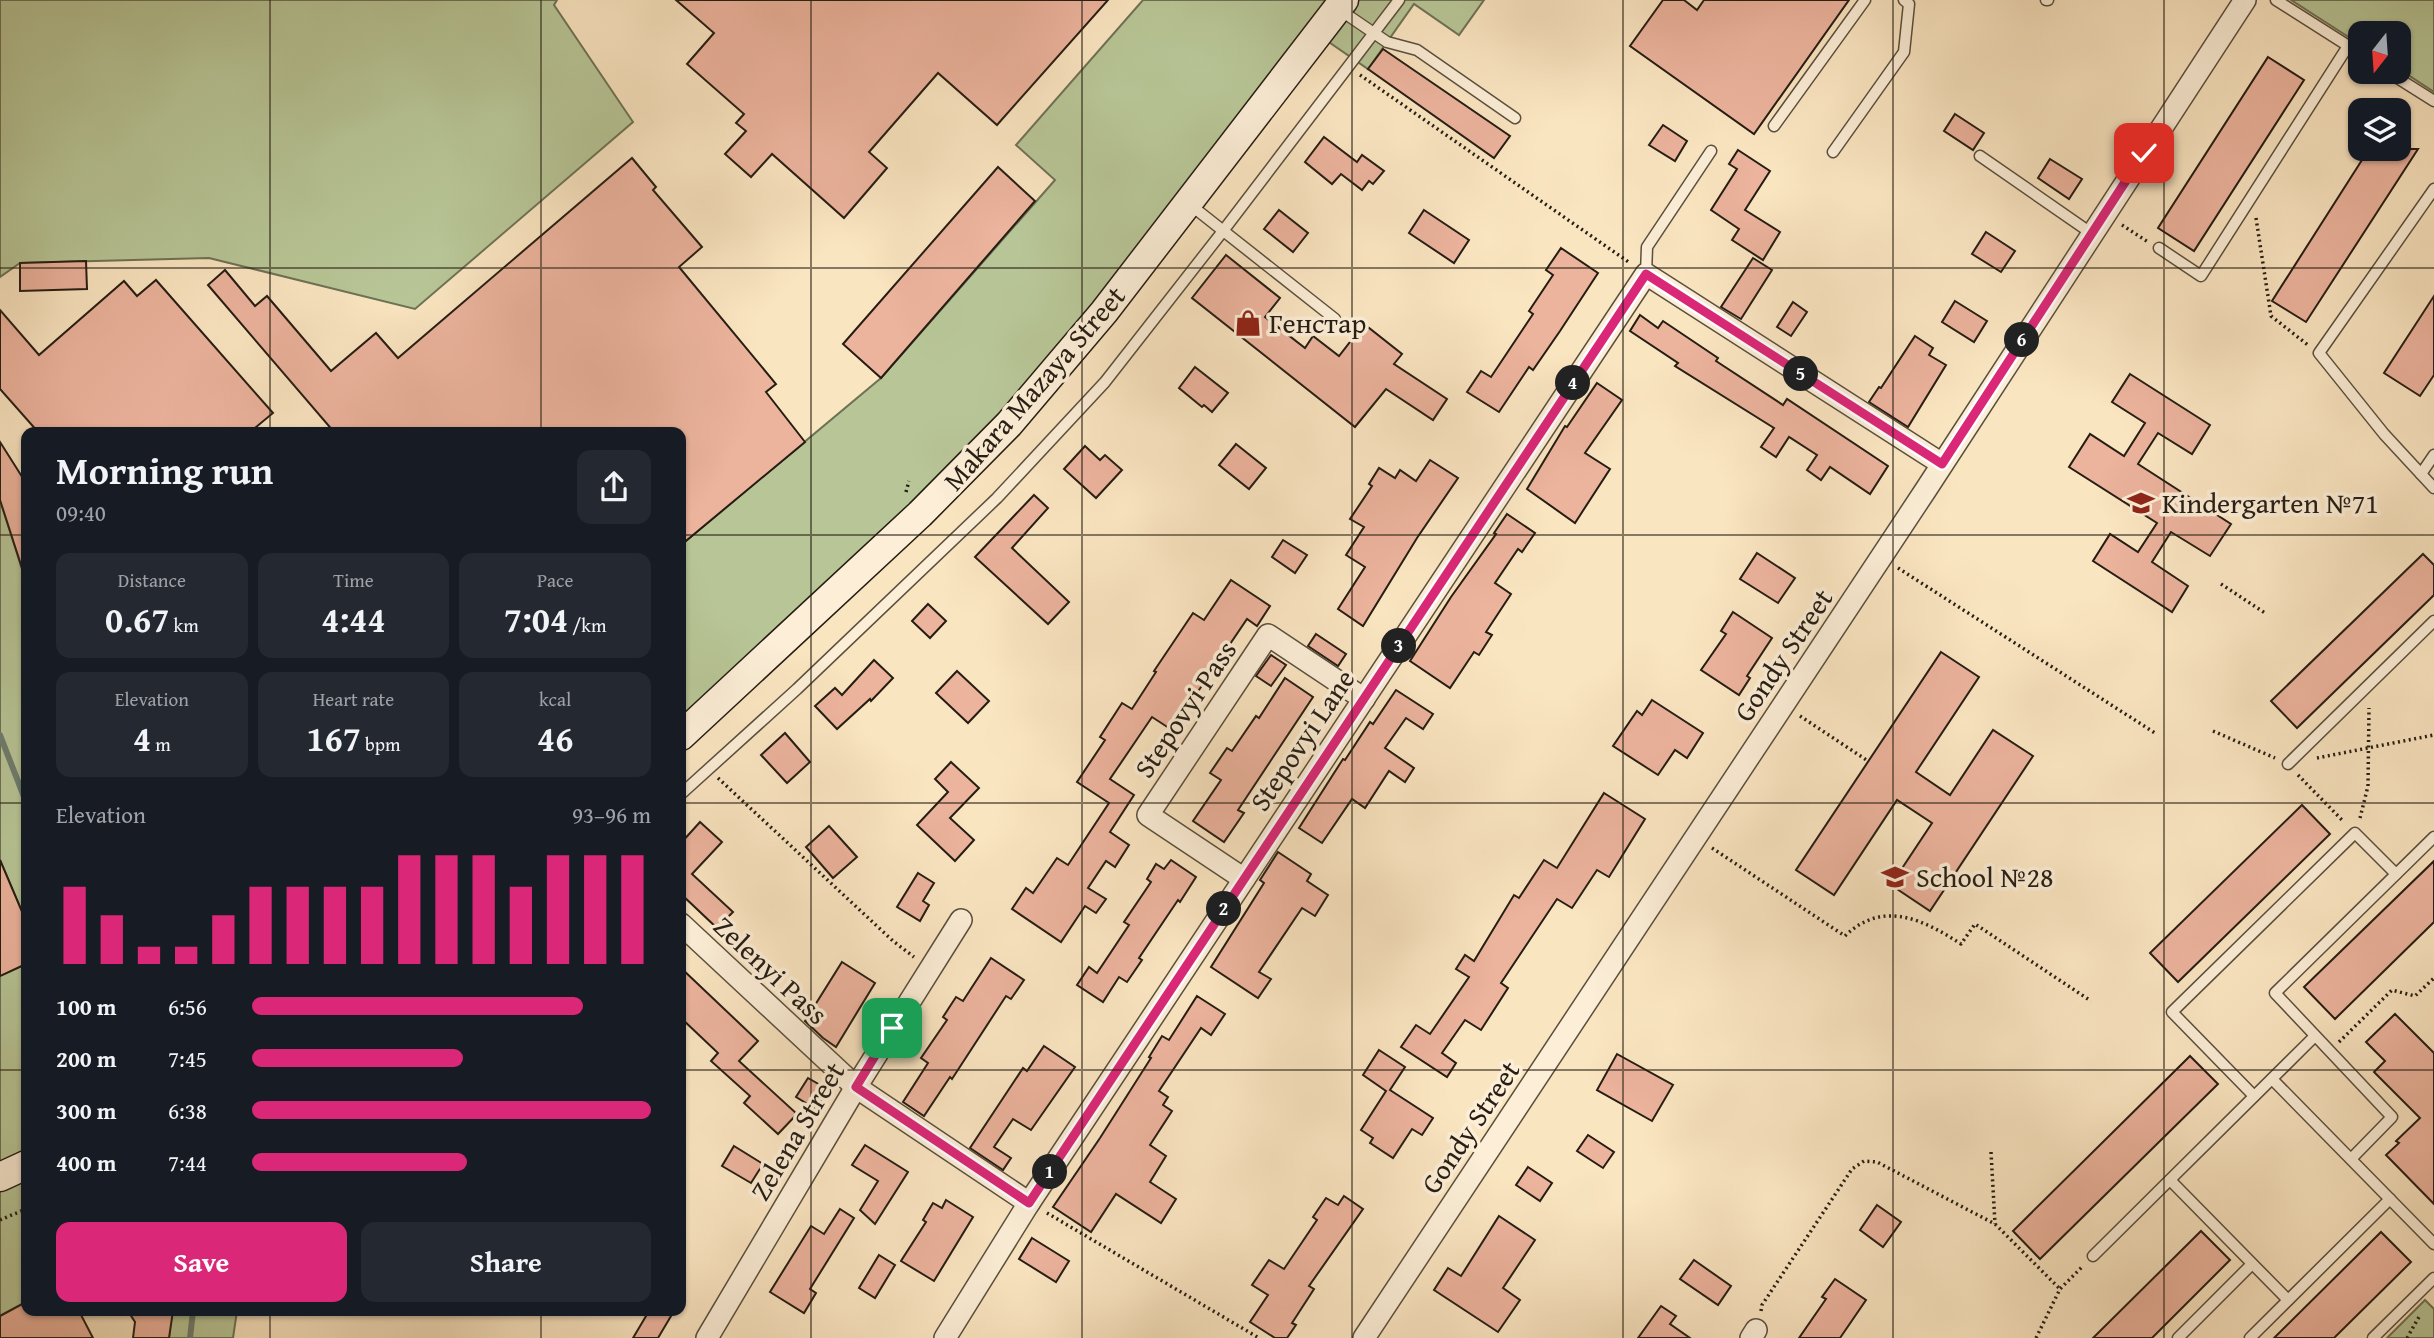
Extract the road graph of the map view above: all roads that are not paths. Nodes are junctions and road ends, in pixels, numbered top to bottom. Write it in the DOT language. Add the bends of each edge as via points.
graph roads {
  1 [pos="1399,0"];
  2 [pos="1865,0"];
  3 [pos="1904,0"];
  4 [pos="2245,0"];
  5 [pos="2276,0"];
  6 [pos="1341,4"];
  7 [pos="1375,34"];
  8 [pos="2348,46"];
  9 [pos="2407,84"];
  10 [pos="2434,101"];
  11 [pos="1515,118"];
  12 [pos="1774,126"];
  13 [pos="1711,151"];
  14 [pos="1833,152"];
  15 [pos="1980,156"];
  16 [pos="2434,189"];
  17 [pos="1188,203"];
  18 [pos="1223,231"];
  19 [pos="2091,233"];
  20 [pos="2159,248"];
  21 [pos="1646,274"];
  22 [pos="1335,319"];
  23 [pos="2434,455"];
  24 [pos="1942,464"];
  25 [pos="2421,474"];
  26 [pos="2434,488"];
  27 [pos="2434,621"];
  28 [pos="1364,698"];
  29 [pos="686,731"];
  30 [pos="2288,764"];
  31 [pos="686,789"];
  32 [pos="2434,837"];
  33 [pos="2396,874"];
  34 [pos="1244,879"];
  35 [pos="961,919"];
  36 [pos="686,929"];
  37 [pos="2315,1036"];
  38 [pos="2272,1079"];
  39 [pos="856,1087"];
  40 [pos="2254,1096"];
  41 [pos="2351,1159"];
  42 [pos="21,1167"];
  43 [pos="0,1177"];
  44 [pos="2169,1180"];
  45 [pos="2390,1199"];
  46 [pos="1029,1203"];
  47 [pos="2434,1244"];
  48 [pos="2093,1256"];
  49 [pos="2252,1264"];
  50 [pos="2434,1278"];
  51 [pos="2288,1300"];
  52 [pos="707,1338"];
  53 [pos="945,1338"];
  54 [pos="1364,1338"];
  55 [pos="2178,1338"];
  56 [pos="2250,1338"];
  57 [pos="2373,1338"];
  1 -- 7 [label="lane"];
  2 -- 12 [label="lane"];
  3 -- 14 [label="lane" via="1909,4 1904,52"];
  4 -- 19 [label="street, Gondy Street"];
  5 -- 8 [label="lane"];
  6 -- 7 [label="lane"];
  6 -- 17 [label="main road, Makara Mazaya Street"];
  7 -- 11 [label="lane" via="1417,50"];
  7 -- 18 [label="lane"];
  8 -- 20 [label="lane" via="2201,276"];
  9 -- 10 [label="lane"];
  13 -- 21 [label="lane" via="1647,247"];
  15 -- 19 [label="lane"];
  16 -- 25 [label="lane" via="2319,354"];
  17 -- 18 [label="lane"];
  17 -- 29 [label="main road, Makara Mazaya Street" via="1009,424 920,514"];
  18 -- 22 [label="lane"];
  18 -- 31 [label="lane" via="1105,382 997,498"];
  19 -- 24 [label="street, Gondy Street"];
  21 -- 24 [label="street"];
  21 -- 28 [label="street, Stepovyi Lane"];
  23 -- 25 [label="lane"];
  24 -- 54 [label="street, Gondy Street"];
  25 -- 26 [label="lane"];
  27 -- 30 [label="lane"];
  28 -- 34 [label="street, Stepovyi Lane"];
  28 -- 34 [label="street, Stepovyi Pass" via="1268,635 1148,815"];
  32 -- 33 [label="lane"];
  33 -- 37 [label="lane" via="2275,993"];
  33 -- 40 [label="lane" via="2356,833 2172,1012"];
  34 -- 46 [label="street, Stepovyi Lane"];
  35 -- 39 [label="street, Zelena Street"];
  36 -- 39 [label="street, Zelenyi Pass"];
  37 -- 38 [label="lane"];
  37 -- 41 [label="lane" via="2392,1117"];
  38 -- 40 [label="lane"];
  38 -- 41 [label="lane"];
  39 -- 46 [label="street, Zelenyi Pass"];
  39 -- 52 [label="street, Zelena Street"];
  40 -- 44 [label="lane"];
  41 -- 45 [label="lane"];
  42 -- 43 [label="main road"];
  44 -- 48 [label="lane"];
  44 -- 49 [label="lane"];
  45 -- 47 [label="lane"];
  45 -- 51 [label="lane"];
  46 -- 53 [label="street, Stepovyi Lane"];
  49 -- 51 [label="lane"];
  49 -- 55 [label="lane"];
  50 -- 57 [label="lane"];
  51 -- 56 [label="lane"];
}
